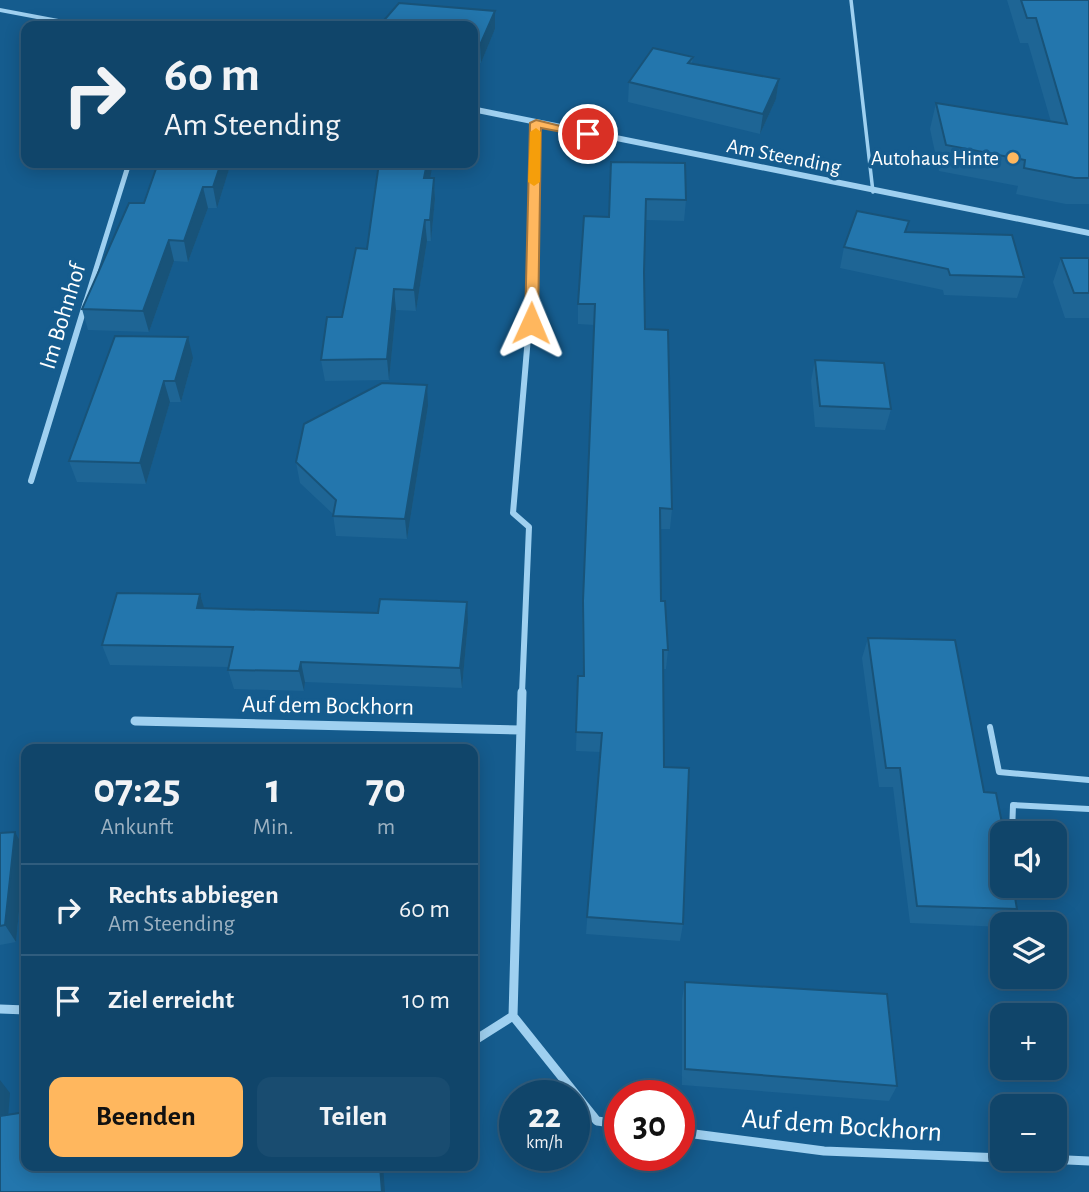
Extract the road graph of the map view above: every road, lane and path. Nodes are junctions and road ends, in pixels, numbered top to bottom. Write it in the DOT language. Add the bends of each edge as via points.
graph roads {
  1 [pos="851,0"];
  2 [pos="0,10"];
  3 [pos="58,21"];
  4 [pos="478,110"];
  5 [pos="536,123"];
  6 [pos="127,168"];
  7 [pos="873,192"];
  8 [pos="1089,233"];
  9 [pos="31,481"];
  10 [pos="135,721"];
  11 [pos="990,727"];
  12 [pos="520,730"];
  13 [pos="1089,780"];
  14 [pos="1089,809"];
  15 [pos="1012,821"];
  16 [pos="0,1009"];
  17 [pos="21,1010"];
  18 [pos="513,1016"];
  19 [pos="478,1038"];
  20 [pos="604,1122"];
  21 [pos="695,1134"];
  22 [pos="990,1157"];
  23 [pos="1067,1160"];
  24 [pos="1089,1161"];
  1 -- 7 [label="lane"];
  2 -- 3 [label="street"];
  4 -- 5 [label="street, Am Steending"];
  5 -- 7 [label="street, Am Steending"];
  5 -- 12 [label="street" via="531,323 513,513 529,527"];
  6 -- 9 [label="street, Im Bohnhof"];
  7 -- 8 [label="street, Am Steending"];
  10 -- 12 [label="street, Auf dem Bockhorn"];
  11 -- 13 [label="lane" via="999,772"];
  12 -- 18 [label="street"];
  14 -- 15 [label="lane" via="1013,805"];
  16 -- 17 [label="street"];
  18 -- 19 [label="street"];
  18 -- 20 [label="street" via="597,1121"];
  21 -- 22 [label="street, Auf dem Bockhorn" via="824,1151"];
  23 -- 24 [label="street"];
}
